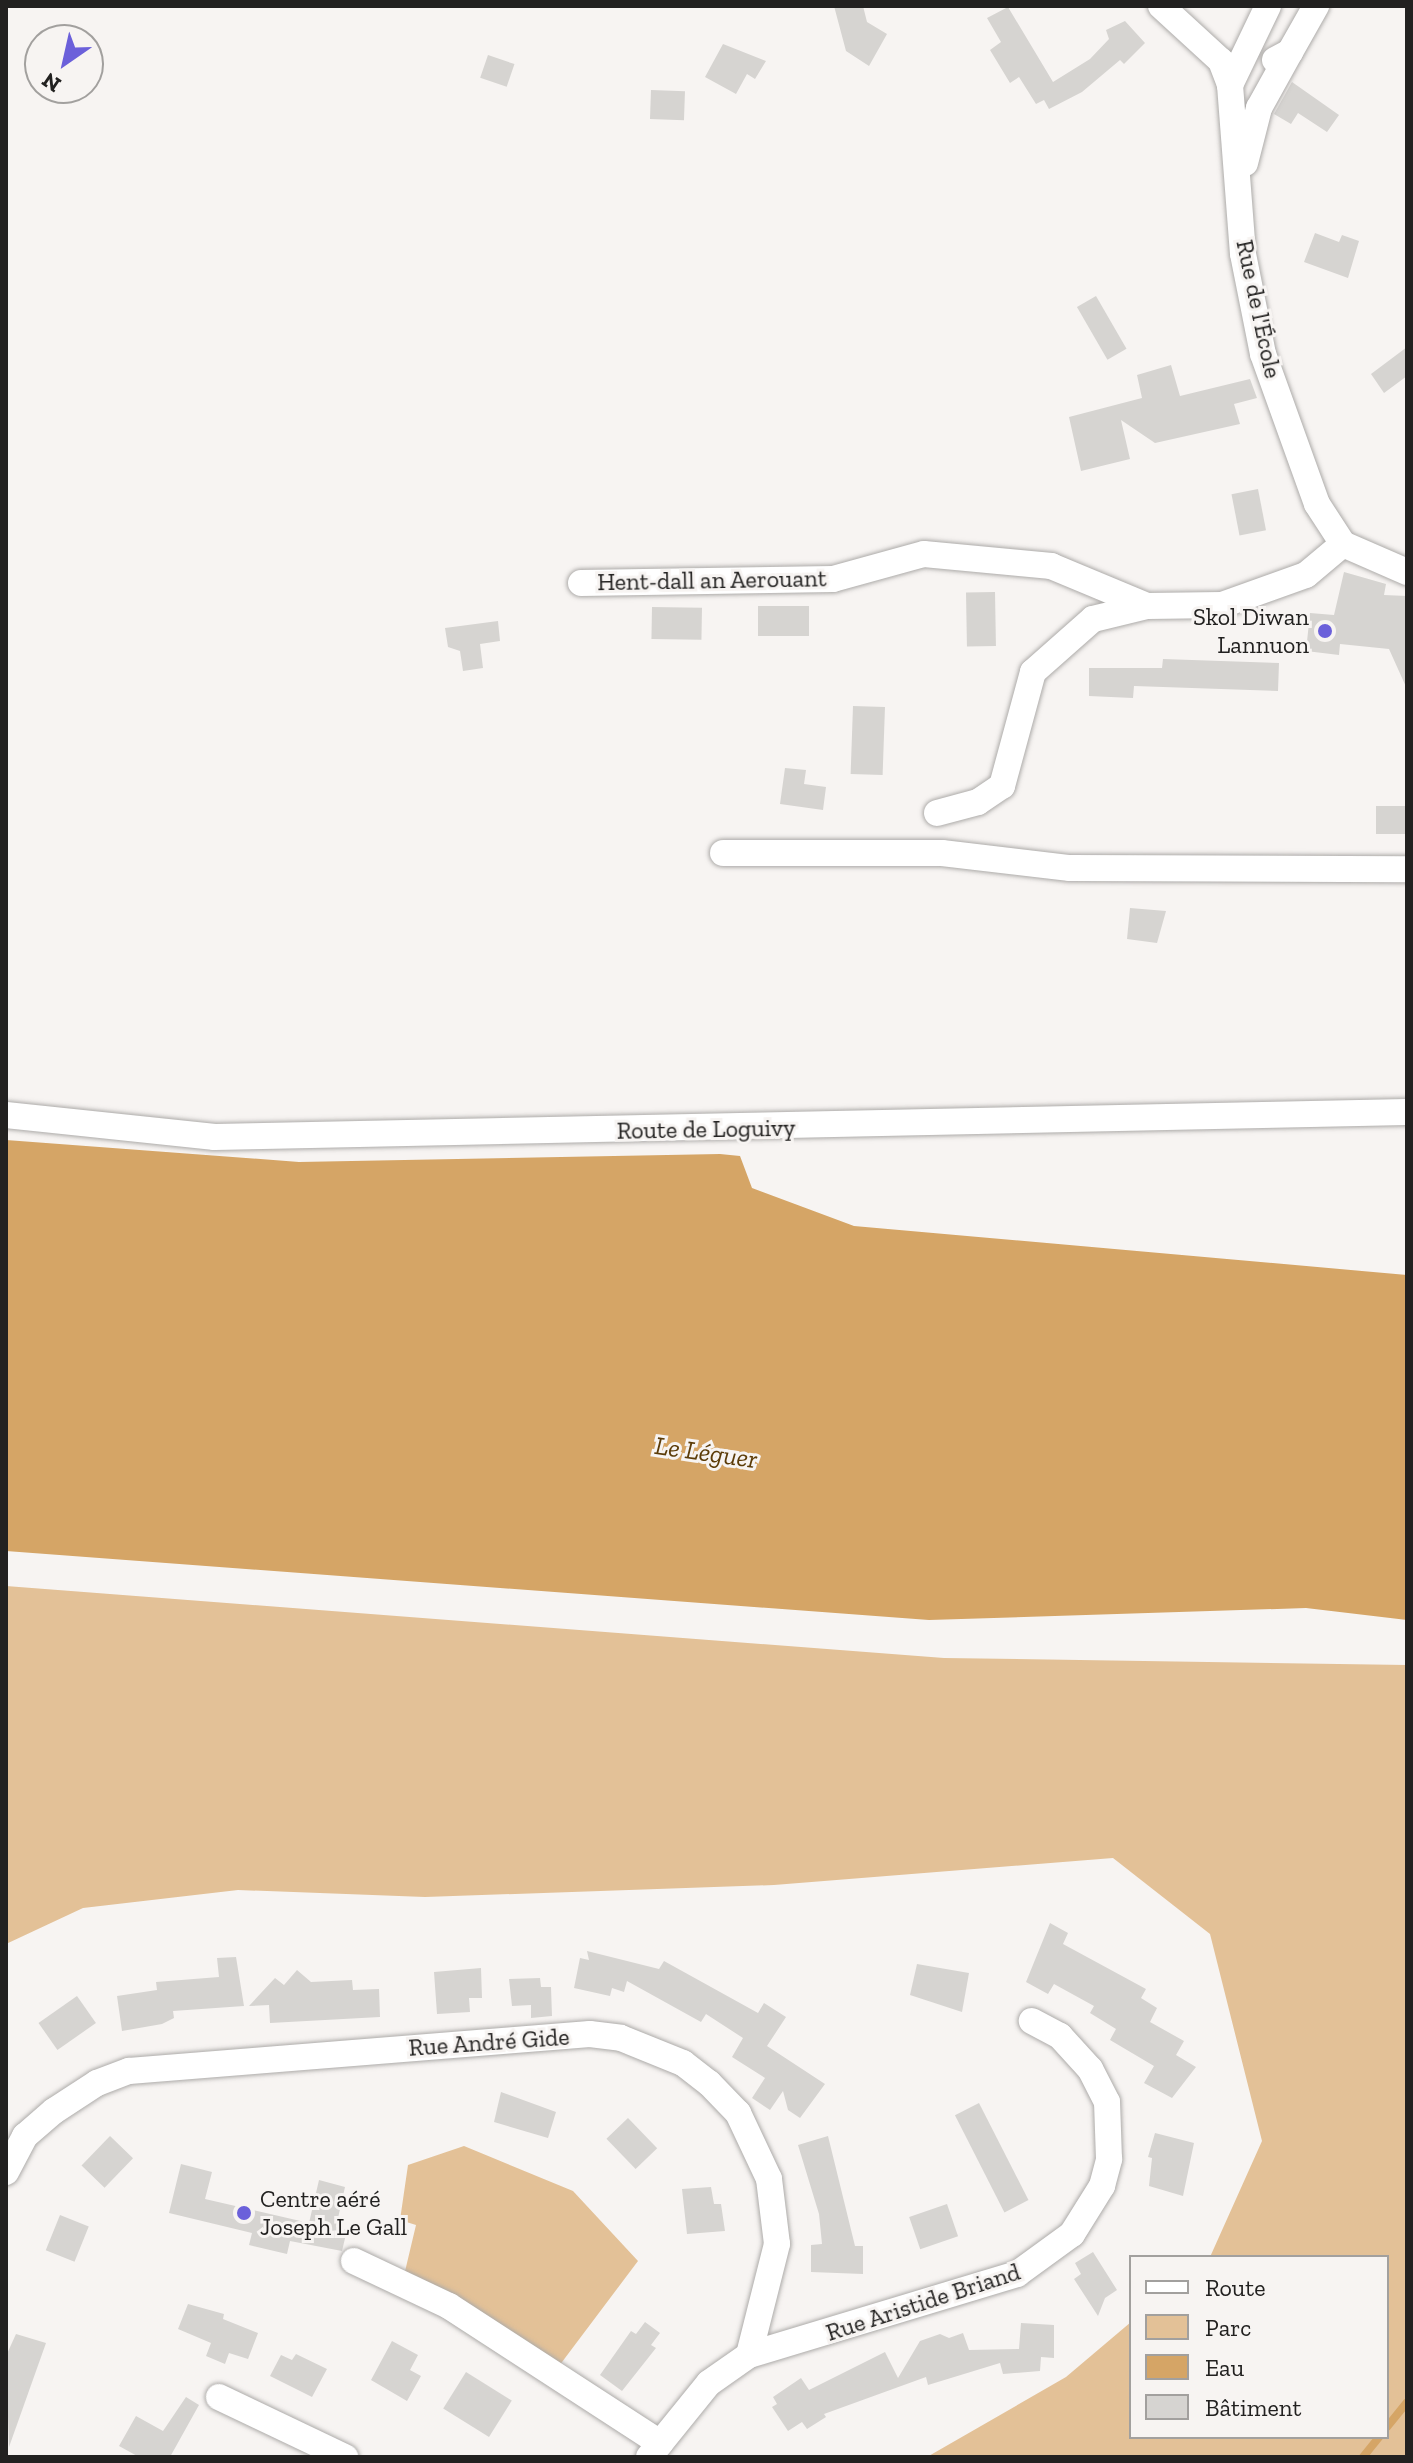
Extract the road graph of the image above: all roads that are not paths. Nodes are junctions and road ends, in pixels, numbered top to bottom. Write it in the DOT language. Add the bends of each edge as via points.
graph roads {
  1 [pos="1161,6"];
  2 [pos="1268,6"];
  3 [pos="1316,6"];
  4 [pos="1290,52"];
  5 [pos="1230,85"];
  6 [pos="1243,254"];
  7 [pos="1343,544"];
  8 [pos="1407,572"];
  9 [pos="581,583"];
  10 [pos="1147,606"];
  11 [pos="937,813"];
  12 [pos="723,853"];
  13 [pos="1407,869"];
  14 [pos="1407,1112"];
  15 [pos="6,1115"];
  16 [pos="1032,2021"];
  17 [pos="6,2172"];
  18 [pos="354,2261"];
  19 [pos="749,2355"];
  20 [pos="219,2397"];
  21 [pos="654,2450"];
  22 [pos="345,2457"];
  1 -- 5 [label="street" via="1221,61"];
  2 -- 5 [label="street"];
  3 -- 4 [label="street"];
  4 -- 5 [label="street"];
  4 -- 6 [label="street" via="1250,132 1243,174"];
  5 -- 6 [label="street, Rue de l'École"];
  6 -- 7 [label="street, Rue de l'École" via="1263,354 1317,504"];
  7 -- 8 [label="street"];
  7 -- 10 [label="street, Hent-dall an Aerouant" via="1306,575 1222,605"];
  9 -- 10 [label="street, Hent-dall an Aerouant" via="833,579 924,554 1051,566"];
  10 -- 11 [label="street" via="1093,619 1033,672 1002,786 978,802"];
  12 -- 13 [label="street" via="942,853 1070,868"];
  14 -- 15 [label="street, Route de Loguivy" via="215,1137"];
  16 -- 19 [label="street, Rue Aristide Briand" via="1060,2036 1107,2102 1109,2159 1102,2186 1072,2234 1017,2274"];
  17 -- 19 [label="street, Rue André Gide" via="25,2136 54,2111 97,2083 129,2071 590,2034 621,2038 683,2063 709,2083 738,2113 769,2179 777,2244"];
  18 -- 21 [label="street" via="449,2306"];
  19 -- 21 [label="street, Rue Aristide Briand" via="709,2383"];
  20 -- 22 [label="street"];
}
